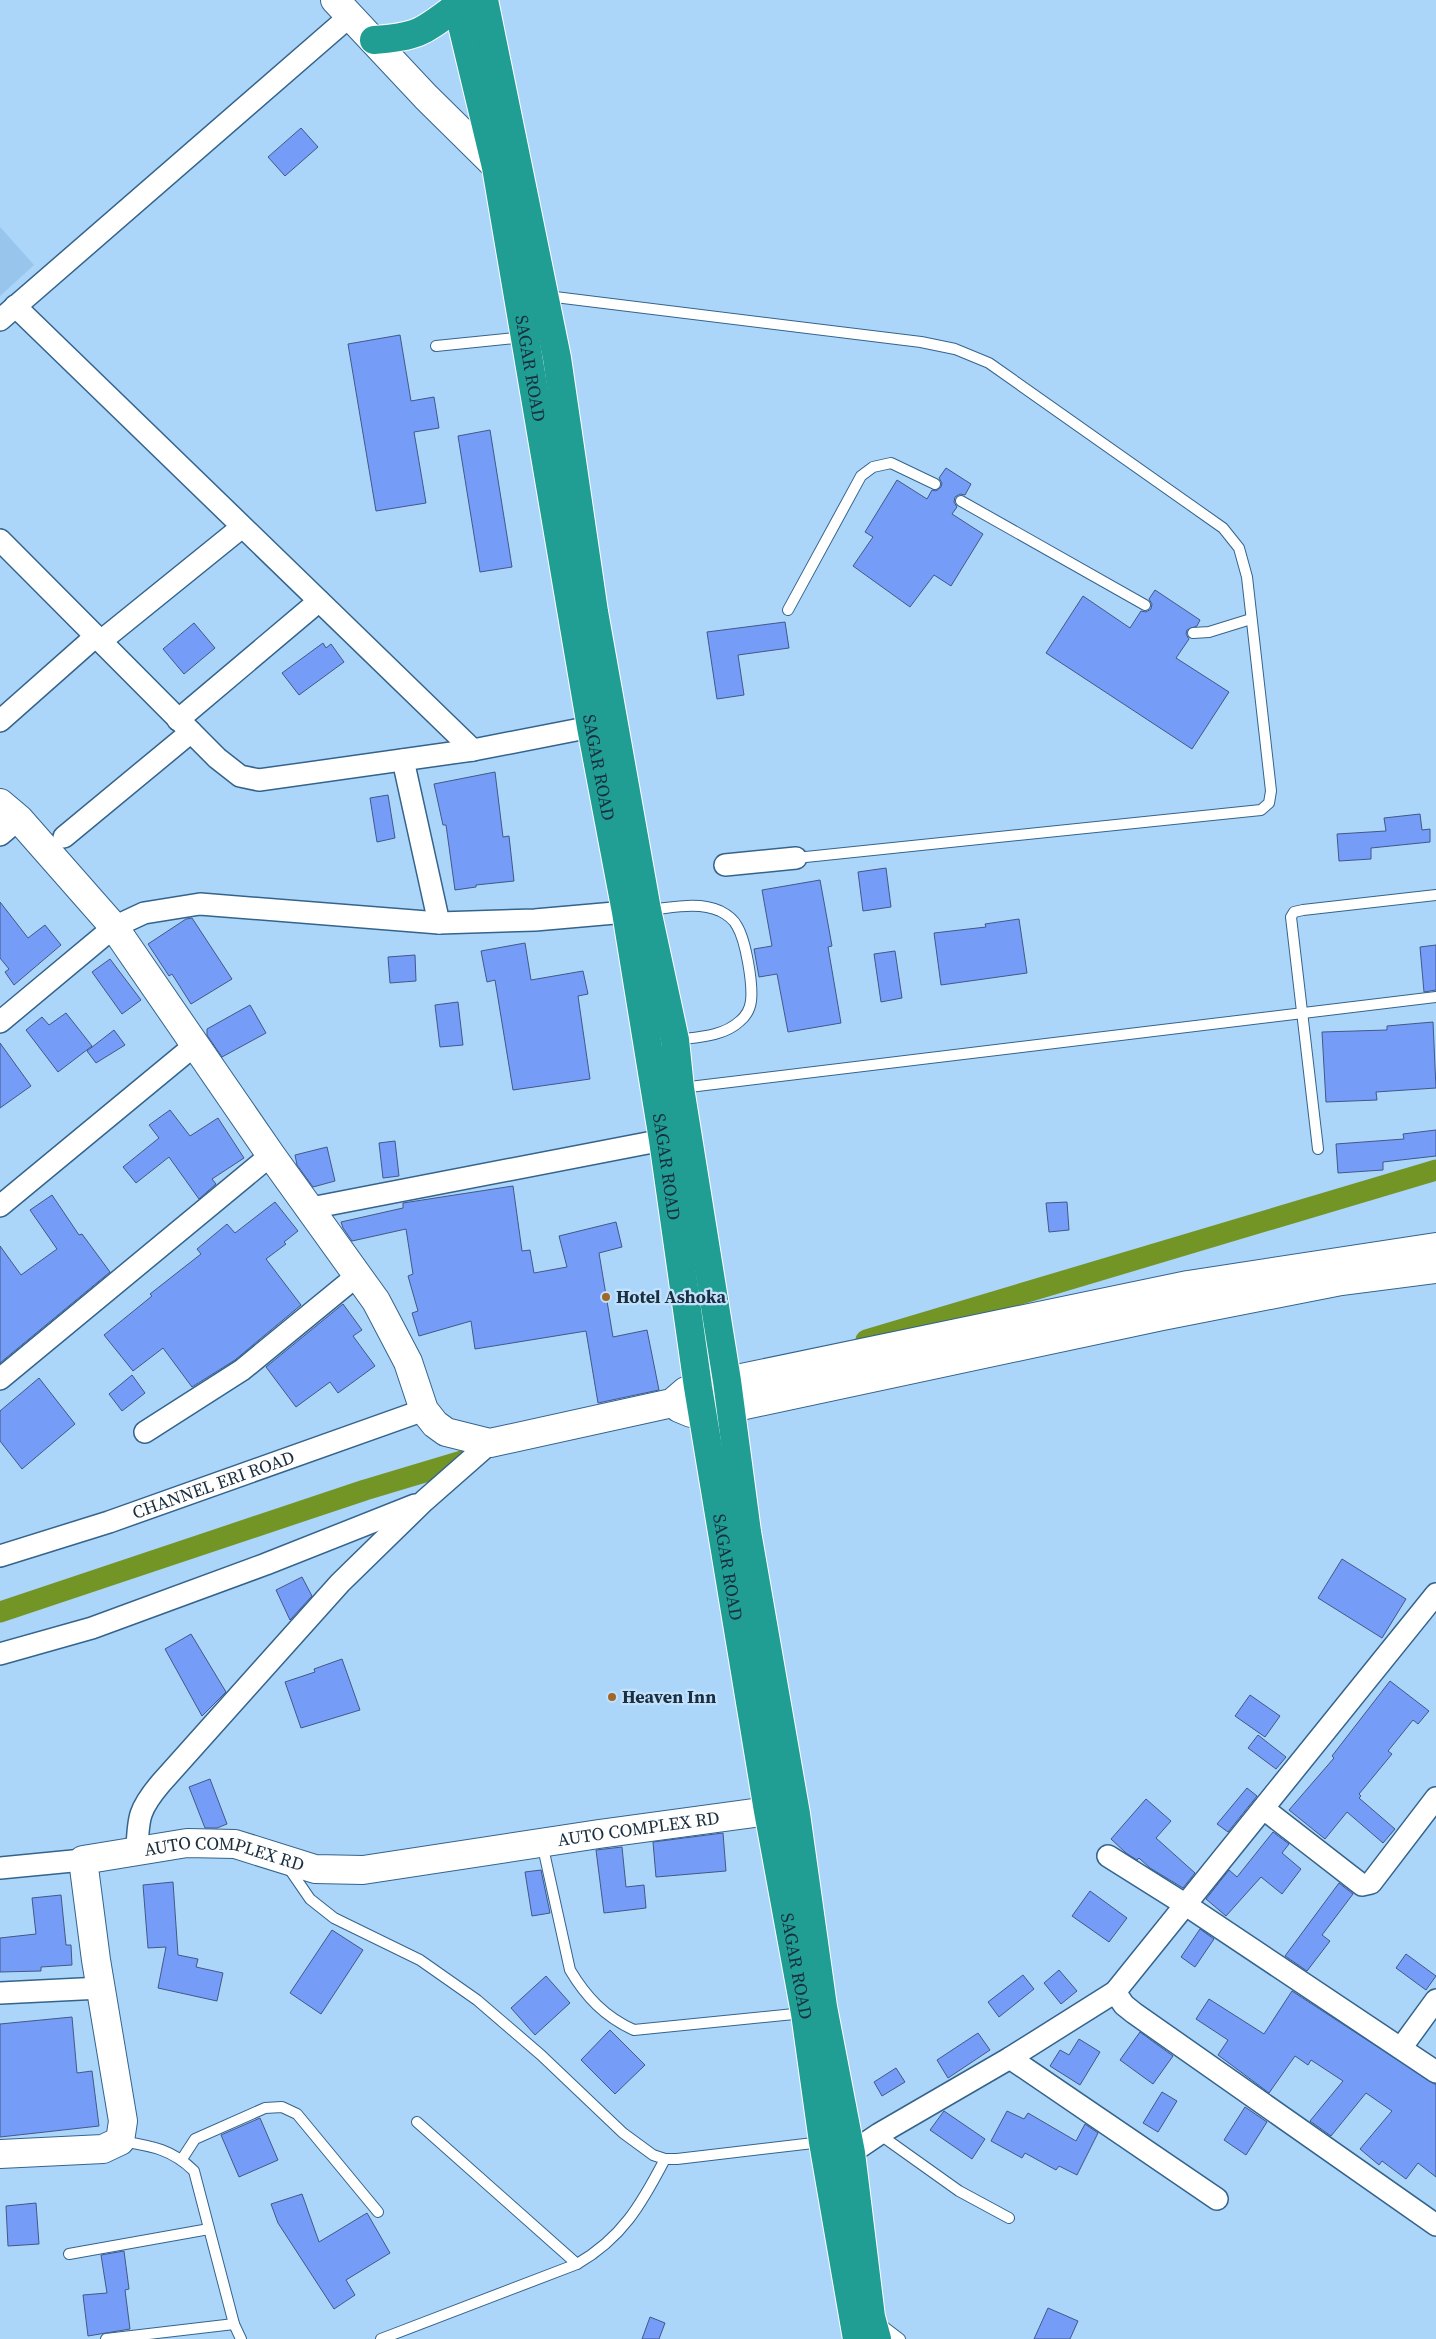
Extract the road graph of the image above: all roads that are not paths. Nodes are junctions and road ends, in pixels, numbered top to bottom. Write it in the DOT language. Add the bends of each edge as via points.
graph roads {
  1 [pos="484,0"];
  2 [pos="457,3"];
  3 [pos="343,8"];
  4 [pos="374,40"];
  5 [pos="496,168"];
  6 [pos="524,191"];
  7 [pos="544,296"];
  8 [pos="7,313"];
  9 [pos="525,337"];
  10 [pos="436,346"];
  11 [pos="935,484"];
  12 [pos="961,501"];
  13 [pos="242,526"];
  14 [pos="1,542"];
  15 [pos="319,601"];
  16 [pos="1146,605"];
  17 [pos="788,610"];
  18 [pos="1251,619"];
  19 [pos="1192,633"];
  20 [pos="98,639"];
  21 [pos="0,721"];
  22 [pos="185,726"];
  23 [pos="591,727"];
  24 [pos="473,750"];
  25 [pos="403,760"];
  26 [pos="6,819"];
  27 [pos="64,837"];
  28 [pos="796,858"];
  29 [pos="725,865"];
  30 [pos="1436,895"];
  31 [pos="636,911"];
  32 [pos="439,923"];
  33 [pos="114,927"];
  34 [pos="1436,997"];
  35 [pos="1304,1013"];
  36 [pos="0,1022"];
  37 [pos="661,1042"];
  38 [pos="195,1045"];
  39 [pos="668,1089"];
  40 [pos="663,1140"];
  41 [pos="1318,1149"];
  42 [pos="271,1155"];
  43 [pos="0,1206"];
  44 [pos="311,1208"];
  45 [pos="1436,1247"];
  46 [pos="1436,1269"];
  47 [pos="358,1275"];
  48 [pos="0,1379"];
  49 [pos="727,1381"];
  50 [pos="700,1400"];
  51 [pos="731,1408"];
  52 [pos="424,1410"];
  53 [pos="145,1432"];
  54 [pos="490,1443"];
  55 [pos="424,1501"];
  56 [pos="0,1556"];
  57 [pos="1436,1594"];
  58 [pos="0,1654"];
  59 [pos="1436,1798"];
  60 [pos="1264,1809"];
  61 [pos="768,1811"];
  62 [pos="542,1843"];
  63 [pos="137,1851"];
  64 [pos="1108,1856"];
  65 [pos="282,1858"];
  66 [pos="84,1860"];
  67 [pos="0,1868"];
  68 [pos="1186,1905"];
  69 [pos="101,1988"];
  70 [pos="1115,1992"];
  71 [pos="0,1993"];
  72 [pos="1436,2000"];
  73 [pos="805,2013"];
  74 [pos="1401,2048"];
  75 [pos="1010,2058"];
  76 [pos="1436,2072"];
  77 [pos="417,2122"];
  78 [pos="879,2134"];
  79 [pos="120,2141"];
  80 [pos="823,2142"];
  81 [pos="851,2153"];
  82 [pos="0,2154"];
  83 [pos="182,2159"];
  84 [pos="665,2160"];
  85 [pos="1217,2200"];
  86 [pos="378,2212"];
  87 [pos="1009,2218"];
  88 [pos="1436,2225"];
  89 [pos="209,2229"];
  90 [pos="69,2254"];
  91 [pos="577,2264"];
  92 [pos="234,2324"];
  93 [pos="868,2332"];
  94 [pos="106,2339"];
  95 [pos="241,2339"];
  96 [pos="381,2339"];
  97 [pos="900,2339"];
  1 -- 6 [label="highway, SAGAR ROAD"];
  2 -- 4 [label="highway" via="420,33 404,38"];
  2 -- 5 [label="highway, SAGAR ROAD"];
  3 -- 4 [label="street"];
  3 -- 8 [label="street"];
  4 -- 5 [label="street"];
  5 -- 6 [label="street"];
  5 -- 9 [label="highway, SAGAR ROAD"];
  6 -- 7 [label="highway, SAGAR ROAD"];
  7 -- 18 [label="lane" via="921,342 955,349 988,363 1223,528 1239,548 1247,577"];
  7 -- 31 [label="highway, SAGAR ROAD" via="557,358"];
  8 -- 13 [label="street"];
  9 -- 10 [label="lane"];
  9 -- 23 [label="highway, SAGAR ROAD"];
  11 -- 17 [label="lane" via="891,463 873,467 861,476"];
  12 -- 16 [label="lane"];
  13 -- 15 [label="street"];
  13 -- 20 [label="street"];
  14 -- 20 [label="street"];
  15 -- 22 [label="street"];
  15 -- 24 [label="street"];
  18 -- 19 [label="lane" via="1209,632"];
  18 -- 28 [label="lane" via="1270,791 1269,803 1261,810"];
  20 -- 21 [label="street"];
  20 -- 22 [label="street"];
  22 -- 25 [label="street" via="240,776 259,780"];
  22 -- 27 [label="street"];
  23 -- 24 [label="street"];
  23 -- 31 [label="highway, SAGAR ROAD"];
  24 -- 25 [label="street"];
  25 -- 32 [label="street"];
  26 -- 33 [label="street"];
  28 -- 29 [label="street"];
  30 -- 35 [label="lane" via="1294,912 1291,917"];
  31 -- 32 [label="street" via="536,920"];
  31 -- 37 [label="highway, SAGAR ROAD"];
  31 -- 37 [label="lane" via="695,906 729,916 741,936 751,986 747,1013 729,1030"];
  32 -- 33 [label="street" via="200,904 144,913"];
  33 -- 36 [label="street"];
  33 -- 38 [label="street"];
  34 -- 35 [label="lane"];
  35 -- 39 [label="lane"];
  35 -- 41 [label="lane"];
  37 -- 39 [label="highway, SAGAR ROAD"];
  38 -- 42 [label="street"];
  38 -- 43 [label="street"];
  39 -- 40 [label="highway, SAGAR ROAD"];
  39 -- 49 [label="highway, SAGAR ROAD"];
  40 -- 44 [label="street"];
  40 -- 50 [label="highway, SAGAR ROAD"];
  42 -- 44 [label="street"];
  42 -- 48 [label="street"];
  44 -- 47 [label="street"];
  45 -- 49 [label="street" via="1188,1284"];
  46 -- 51 [label="street" via="1341,1281 1162,1316"];
  47 -- 52 [label="street" via="376,1301 408,1362"];
  47 -- 53 [label="street" via="242,1370"];
  49 -- 50 [label="street"];
  49 -- 51 [label="highway, SAGAR ROAD"];
  50 -- 51 [label="street"];
  50 -- 54 [label="street" via="684,1412 672,1403"];
  50 -- 61 [label="highway, SAGAR ROAD"];
  51 -- 81 [label="highway, SAGAR ROAD" via="747,1532 796,1814 824,2007"];
  52 -- 54 [label="street" via="446,1432"];
  52 -- 56 [label="street, CHANNEL ERI ROAD" via="109,1522"];
  54 -- 55 [label="street"];
  55 -- 58 [label="street" via="266,1564 101,1624"];
  55 -- 63 [label="street" via="340,1583 144,1803 138,1822"];
  57 -- 60 [label="street"];
  59 -- 60 [label="street" via="1367,1886"];
  60 -- 68 [label="street"];
  61 -- 62 [label="street, AUTO COMPLEX RD"];
  61 -- 73 [label="highway, SAGAR ROAD"];
  62 -- 65 [label="street, AUTO COMPLEX RD" via="363,1870 315,1869"];
  62 -- 73 [label="lane" via="570,1970 596,2005 616,2022 634,2030"];
  63 -- 65 [label="street, AUTO COMPLEX RD" via="187,1842 235,1844"];
  63 -- 66 [label="street, AUTO COMPLEX RD"];
  64 -- 68 [label="street"];
  65 -- 84 [label="lane" via="310,1899 334,1918 420,1960 477,2000 623,2132"];
  66 -- 67 [label="street"];
  66 -- 69 [label="street"];
  68 -- 70 [label="street"];
  68 -- 74 [label="street"];
  69 -- 71 [label="street"];
  69 -- 79 [label="street" via="123,2121"];
  70 -- 75 [label="street"];
  70 -- 88 [label="street" via="1124,2005"];
  72 -- 74 [label="street"];
  73 -- 80 [label="highway, SAGAR ROAD"];
  74 -- 76 [label="street"];
  75 -- 78 [label="street"];
  75 -- 85 [label="street"];
  77 -- 91 [label="lane"];
  78 -- 81 [label="street"];
  78 -- 87 [label="lane" via="959,2191"];
  79 -- 82 [label="street" via="103,2149"];
  79 -- 83 [label="lane" via="157,2148"];
  80 -- 84 [label="lane"];
  80 -- 93 [label="highway, SAGAR ROAD"];
  81 -- 93 [label="highway, SAGAR ROAD"];
  83 -- 86 [label="lane" via="195,2139 265,2108 282,2107 297,2114"];
  83 -- 89 [label="lane" via="194,2172"];
  84 -- 91 [label="lane" via="642,2203 619,2233 598,2252"];
  89 -- 90 [label="lane"];
  89 -- 92 [label="lane"];
  91 -- 96 [label="lane"];
  92 -- 94 [label="lane"];
  92 -- 95 [label="lane"];
  93 -- 97 [label="lane"];
}
